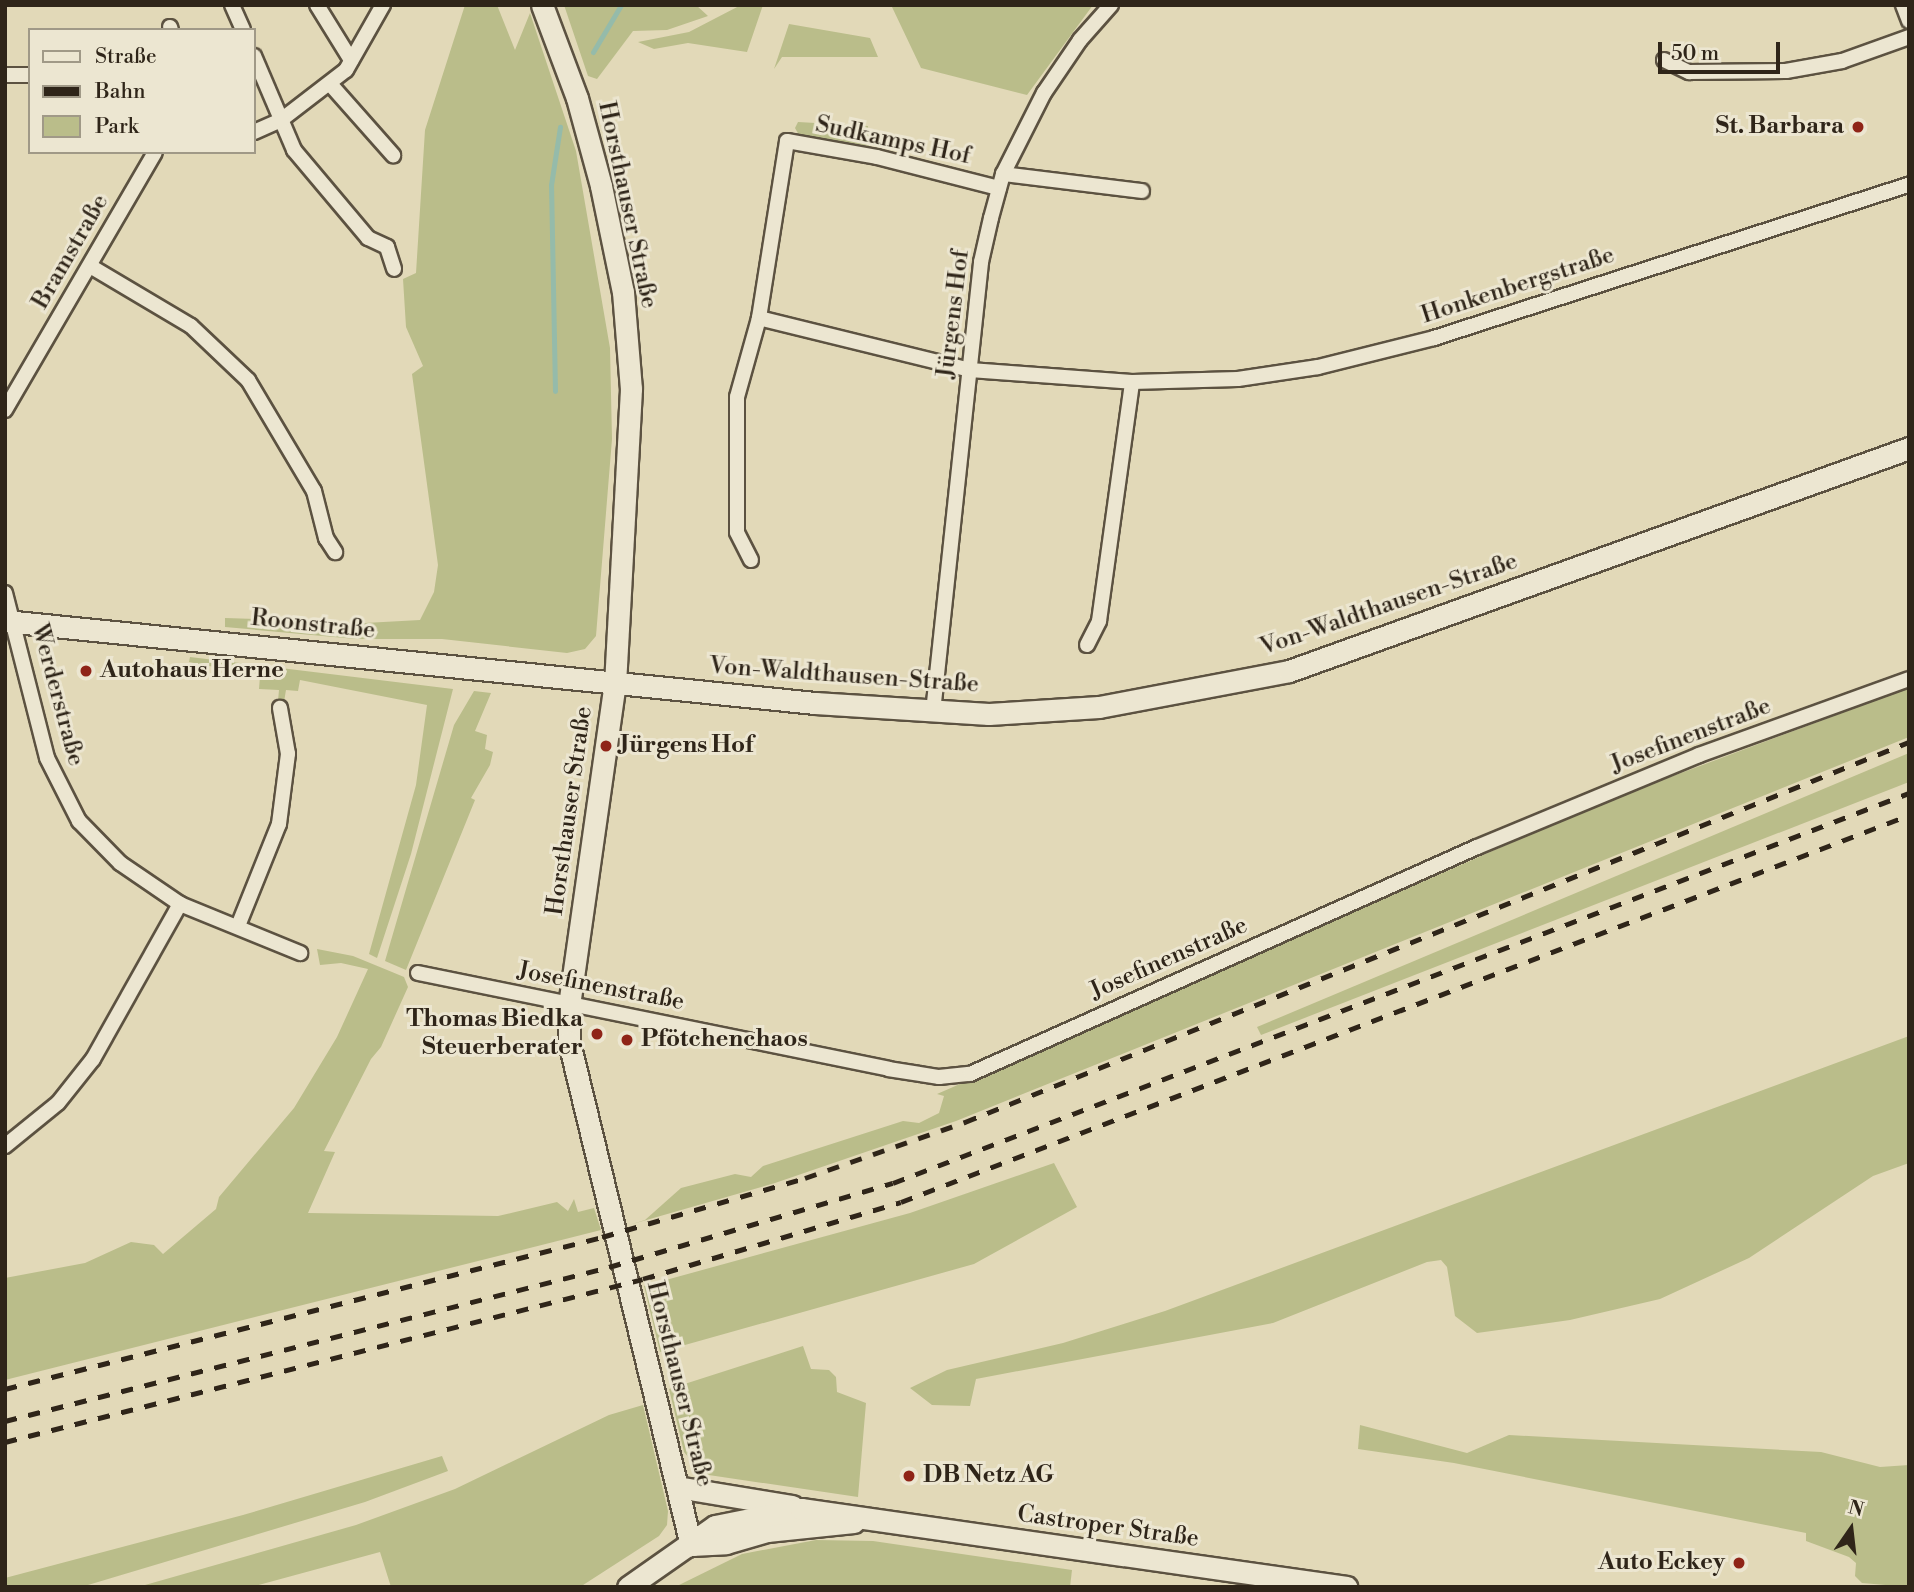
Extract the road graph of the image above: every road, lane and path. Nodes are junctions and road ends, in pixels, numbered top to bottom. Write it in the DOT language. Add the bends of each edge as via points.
graph roads {
  1 [pos="232,5"];
  2 [pos="317,5"];
  3 [pos="383,5"];
  4 [pos="541,5"];
  5 [pos="1111,5"];
  6 [pos="1903,5"];
  7 [pos="1909,21"];
  8 [pos="242,28"];
  9 [pos="1909,37"];
  10 [pos="351,60"];
  11 [pos="1664,60"];
  12 [pos="256,61"];
  13 [pos="5,75"];
  14 [pos="28,75"];
  15 [pos="331,85"];
  16 [pos="281,120"];
  17 [pos="256,131"];
  18 [pos="154,154"];
  19 [pos="393,155"];
  20 [pos="1001,181"];
  21 [pos="1909,185"];
  22 [pos="1142,191"];
  23 [pos="90,266"];
  24 [pos="394,269"];
  25 [pos="759,318"];
  26 [pos="970,370"];
  27 [pos="1132,382"];
  28 [pos="5,410"];
  29 [pos="1909,448"];
  30 [pos="335,552"];
  31 [pos="751,560"];
  32 [pos="5,593"];
  33 [pos="10,622"];
  34 [pos="1087,645"];
  35 [pos="1909,679"];
  36 [pos="615,682"];
  37 [pos="280,708"];
  38 [pos="933,712"];
  39 [pos="180,904"];
  40 [pos="238,926"];
  41 [pos="300,953"];
  42 [pos="418,972"];
  43 [pos="569,1005"];
  44 [pos="5,1146"];
  45 [pos="677,1487"];
  46 [pos="801,1509"];
  47 [pos="863,1519"];
  48 [pos="691,1545"];
  49 [pos="628,1587"];
  50 [pos="1346,1587"];
  1 -- 8 [label="street"];
  2 -- 10 [label="street"];
  3 -- 10 [label="street"];
  4 -- 36 [label="main road, Horsthauser Straße" via="578,98 623,292 632,389"];
  5 -- 20 [label="street, Jürgens Hof" via="1060,68"];
  6 -- 7 [label="street"];
  9 -- 11 [label="street" via="1842,61 1786,71 1689,72"];
  10 -- 15 [label="street"];
  12 -- 16 [label="street"];
  13 -- 14 [label="street"];
  15 -- 16 [label="street"];
  15 -- 19 [label="street"];
  16 -- 17 [label="street"];
  16 -- 24 [label="street" via="294,150 368,238 387,247"];
  18 -- 23 [label="street, Bramstraße"];
  20 -- 22 [label="street"];
  20 -- 25 [label="street, Sudkamps Hof" via="787,142"];
  20 -- 26 [label="street, Jürgens Hof" via="981,262"];
  21 -- 27 [label="street, Honkenbergstraße" via="1364,357 1238,379"];
  23 -- 28 [label="street, Bramstraße"];
  23 -- 30 [label="street" via="191,326 248,380 314,491 326,538"];
  25 -- 26 [label="street"];
  25 -- 31 [label="street, Sudkamps Hof" via="737,397 737,532"];
  26 -- 27 [label="street, Honkenbergstraße"];
  26 -- 38 [label="street, Jürgens Hof"];
  27 -- 34 [label="street" via="1099,621"];
  29 -- 38 [label="main road, Von-Waldthausen-Straße" via="1289,671 1099,707"];
  32 -- 33 [label="street, Werderstraße"];
  33 -- 36 [label="main road, Roonstraße"];
  33 -- 39 [label="street, Werderstraße" via="47,758 66,802 104,848"];
  35 -- 43 [label="street, Josefinenstraße" via="1699,755 1476,847 970,1074 939,1077 888,1069"];
  36 -- 38 [label="main road, Von-Waldthausen-Straße"];
  36 -- 43 [label="main road, Horsthauser Straße"];
  37 -- 40 [label="street" via="288,754 279,824"];
  39 -- 40 [label="street, Werderstraße"];
  39 -- 44 [label="street" via="93,1059 58,1103"];
  40 -- 41 [label="street, Werderstraße"];
  42 -- 43 [label="street, Josefinenstraße"];
  43 -- 45 [label="main road, Horsthauser Straße" via="569,1042"];
  45 -- 46 [label="main road" via="771,1500"];
  45 -- 48 [label="main road, Horsthauser Straße"];
  46 -- 47 [label="main road, Castroper Straße" via="846,1512"];
  46 -- 48 [label="main road, Castroper Straße" via="728,1521"];
  47 -- 48 [label="main road, Castroper Straße"];
  47 -- 50 [label="main road, Castroper Straße"];
  48 -- 49 [label="main road"];
}
